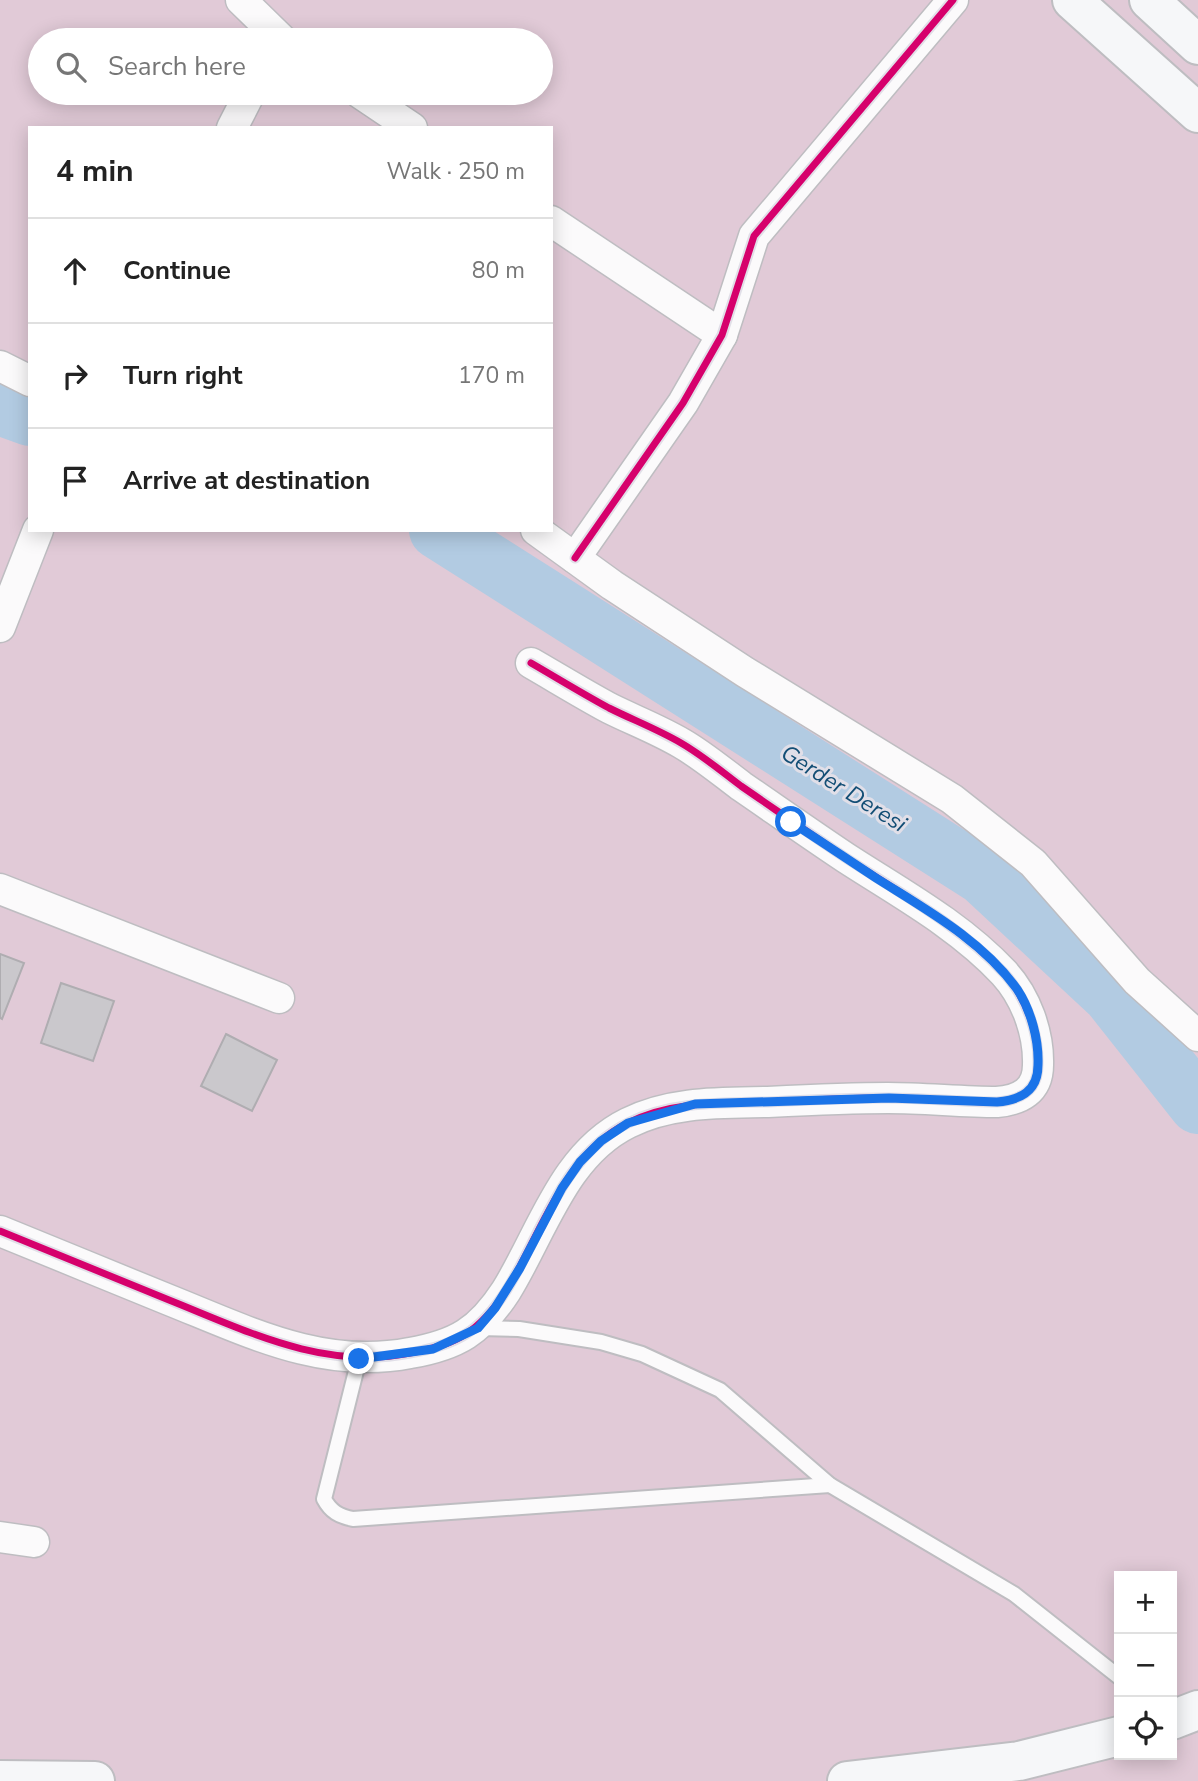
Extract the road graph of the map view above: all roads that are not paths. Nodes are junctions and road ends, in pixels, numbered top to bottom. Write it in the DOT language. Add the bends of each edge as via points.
graph roads {
  1 [pos="242,0"];
  2 [pos="953,0"];
  3 [pos="1072,0"];
  4 [pos="1149,0"];
  5 [pos="268,28"];
  6 [pos="1198,45"];
  7 [pos="244,105"];
  8 [pos="378,105"];
  9 [pos="1198,113"];
  10 [pos="233,126"];
  11 [pos="409,126"];
  12 [pos="553,222"];
  13 [pos="722,335"];
  14 [pos="0,366"];
  15 [pos="28,380"];
  16 [pos="37,532"];
  17 [pos="539,532"];
  18 [pos="575,558"];
  19 [pos="0,627"];
  20 [pos="531,663"];
  21 [pos="0,888"];
  22 [pos="279,998"];
  23 [pos="1192,1020"];
  24 [pos="0,1231"];
  25 [pos="478,1328"];
  26 [pos="359,1359"];
  27 [pos="830,1485"];
  28 [pos="0,1537"];
  29 [pos="34,1542"];
  30 [pos="1114,1673"];
  31 [pos="1198,1710"];
  32 [pos="1177,1718"];
  33 [pos="1114,1738"];
  34 [pos="1030,1771"];
  35 [pos="0,1780"];
  36 [pos="95,1781"];
  37 [pos="848,1781"];
  1 -- 5 [label="street"];
  2 -- 13 [label="street" via="754,236"];
  3 -- 9 [label="street"];
  4 -- 6 [label="street"];
  7 -- 10 [label="street"];
  8 -- 11 [label="street"];
  12 -- 13 [label="street"];
  13 -- 18 [label="street" via="683,403"];
  14 -- 15 [label="street"];
  16 -- 19 [label="street"];
  17 -- 18 [label="street"];
  18 -- 23 [label="street" via="745,672 952,799 1033,863 1137,981"];
  20 -- 25 [label="street" via="683,744 976,947 1019,992 1031,1019 1038,1070 1029,1091 1012,1101 889,1098 695,1104 628,1123 580,1162 520,1268"];
  21 -- 22 [label="street"];
  24 -- 26 [label="street" via="288,1348"];
  25 -- 26 [label="street" via="433,1349"];
  25 -- 27 [label="lane" via="574,1336 682,1370 719,1390"];
  26 -- 27 [label="lane" via="324,1499 342,1517"];
  27 -- 30 [label="lane" via="1014,1594"];
  28 -- 29 [label="street"];
  31 -- 32 [label="street"];
  33 -- 34 [label="street"];
  34 -- 37 [label="street"];
  35 -- 36 [label="street"];
}
